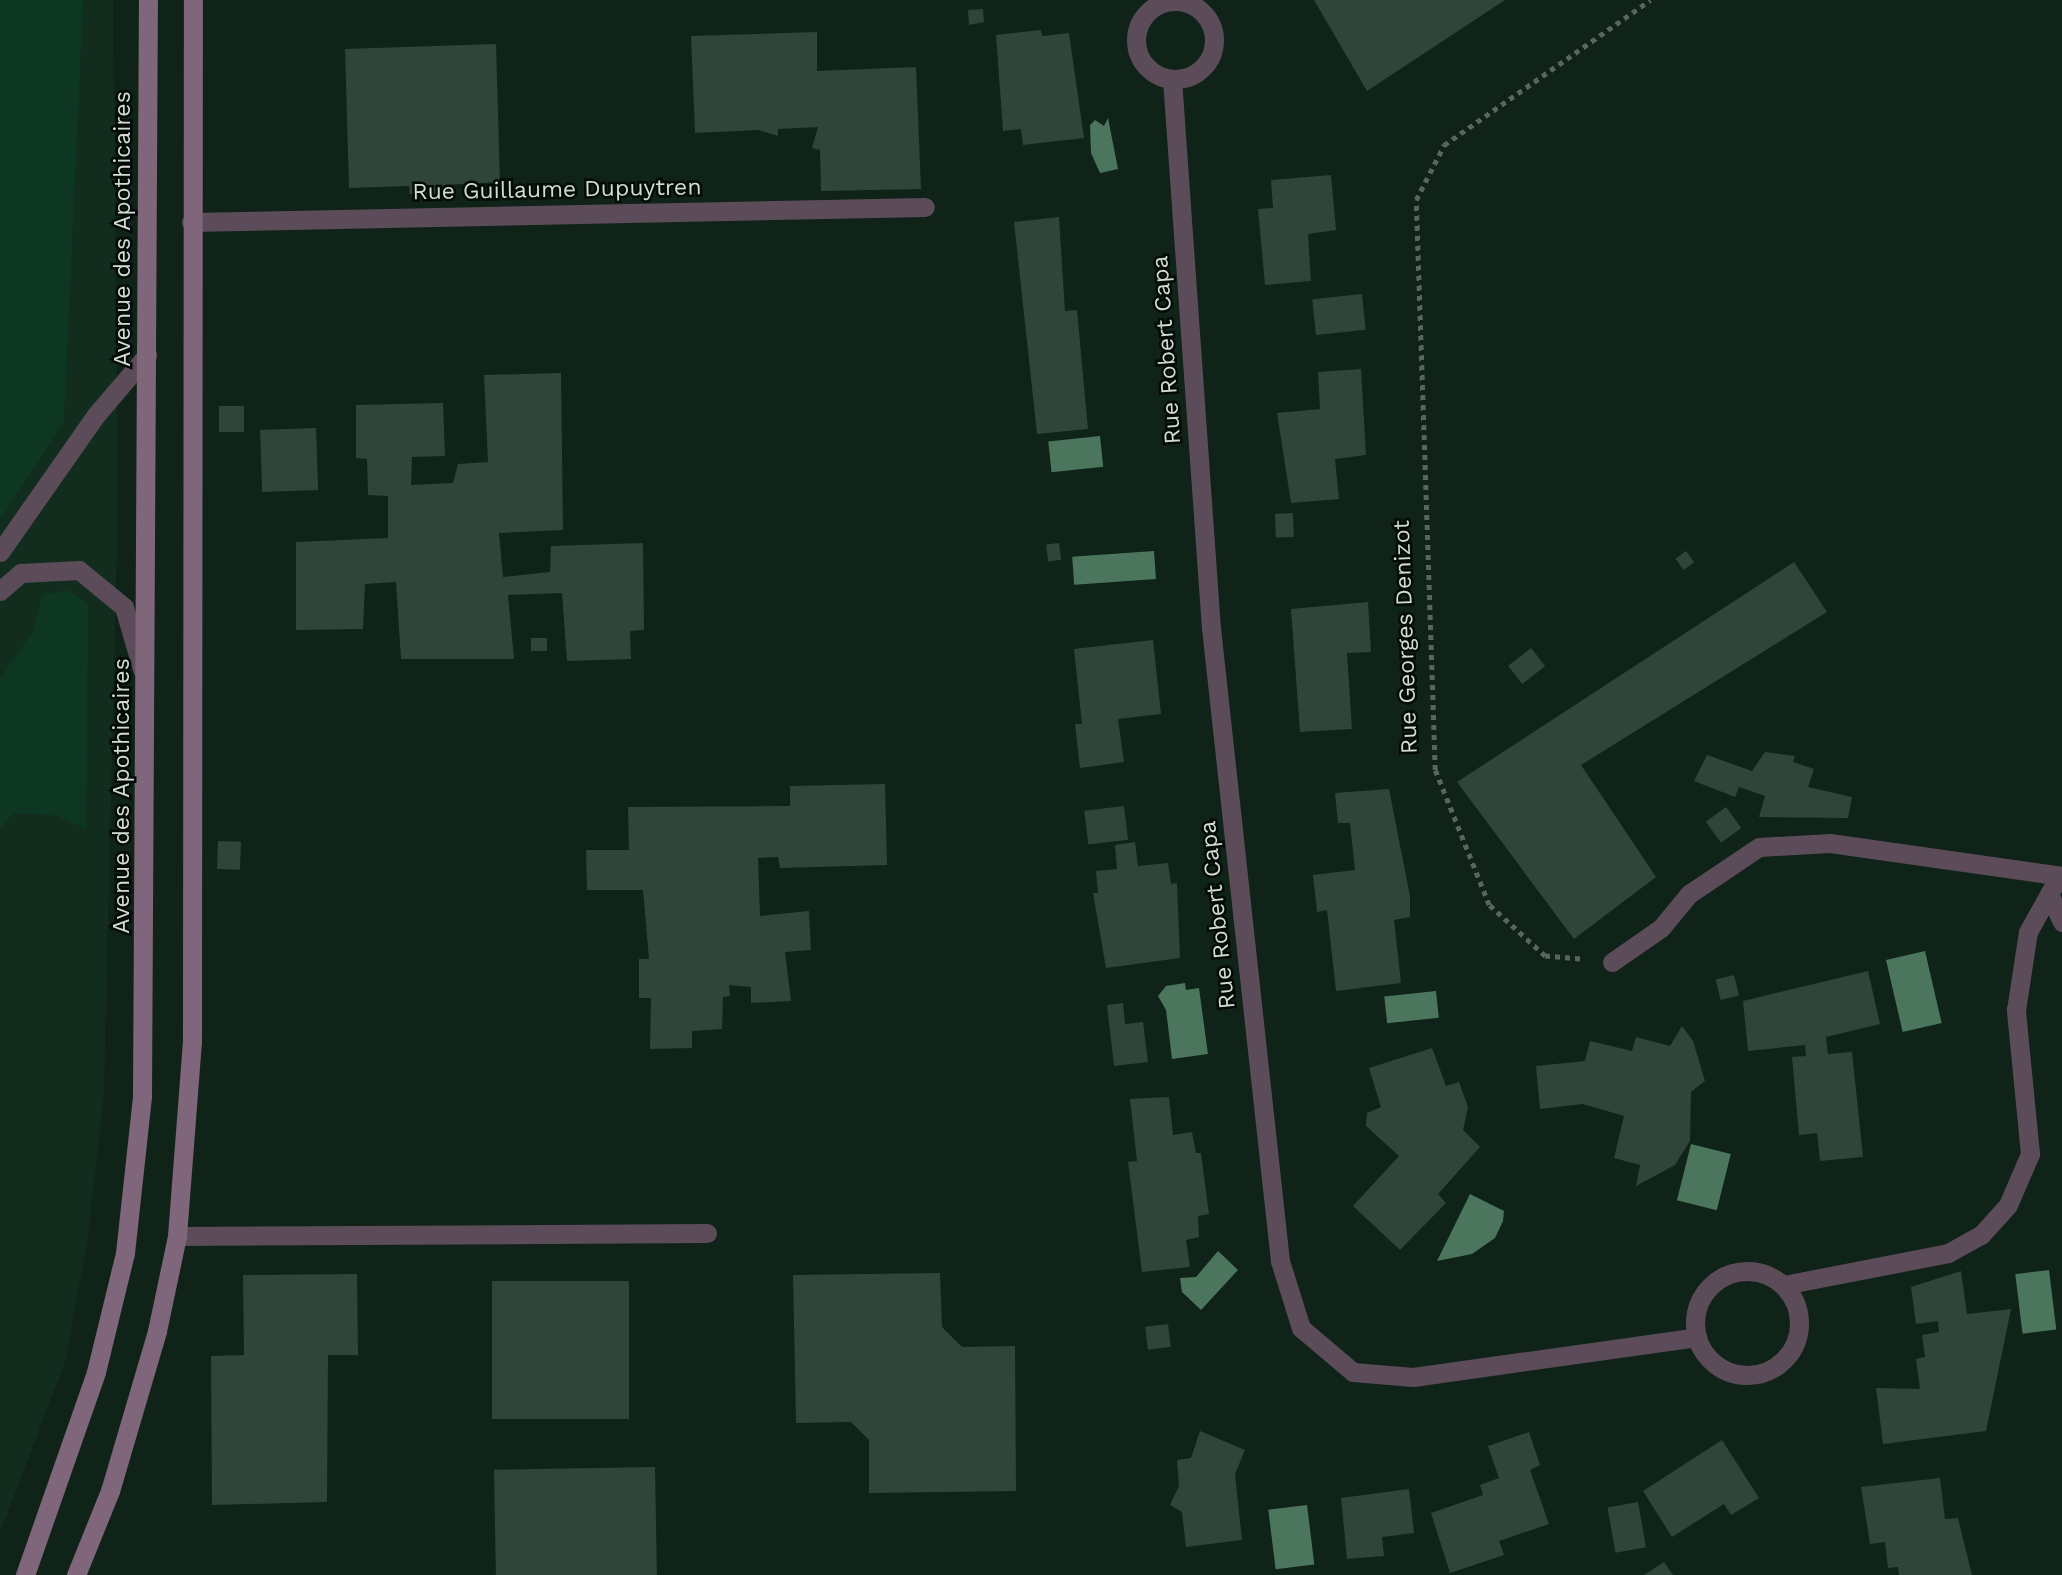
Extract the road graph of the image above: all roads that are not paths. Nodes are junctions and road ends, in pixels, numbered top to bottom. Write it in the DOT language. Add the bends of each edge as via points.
graph roads {
  1 [pos="148,0"];
  2 [pos="193,0"];
  3 [pos="1197,3"];
  4 [pos="1172,79"];
  5 [pos="925,207"];
  6 [pos="191,222"];
  7 [pos="147,355"];
  8 [pos="0,552"];
  9 [pos="0,591"];
  10 [pos="147,686"];
  11 [pos="2056,883"];
  12 [pos="2062,922"];
  13 [pos="1612,962"];
  14 [pos="707,1233"];
  15 [pos="177,1236"];
  16 [pos="1784,1285"];
  17 [pos="1697,1337"];
  18 [pos="25,1575"];
  19 [pos="76,1575"];
  1 -- 7 [label="main road, Avenue des Apothicaires"];
  2 -- 6 [label="main road"];
  3 -- 4 [label="street" via="1212,25 1213,51 1198,72"];
  3 -- 4 [label="street" via="1158,5 1136,35 1141,60"];
  4 -- 17 [label="street, Rue Robert Capa" via="1210,628 1280,1261 1301,1328 1353,1372 1413,1377"];
  5 -- 6 [label="street, Rue Guillaume Dupuytren"];
  6 -- 15 [label="main road" via="192,1042"];
  7 -- 8 [label="street" via="96,415"];
  7 -- 10 [label="main road, Avenue des Apothicaires"];
  9 -- 10 [label="street" via="21,573 79,570 124,607"];
  10 -- 18 [label="main road, Avenue des Apothicaires" via="142,1096 125,1253 96,1372"];
  11 -- 12 [label="street"];
  11 -- 13 [label="street" via="1830,843 1759,846 1689,894 1661,929"];
  11 -- 16 [label="street" via="2028,932 2016,1010 2030,1154 2008,1205 1981,1235 1948,1253"];
  14 -- 15 [label="street"];
  15 -- 19 [label="main road" via="157,1331 110,1491"];
  16 -- 17 [label="street" via="1754,1271 1721,1277 1699,1303"];
  16 -- 17 [label="street" via="1798,1309 1798,1336 1774,1368 1748,1376 1721,1369"];
}
